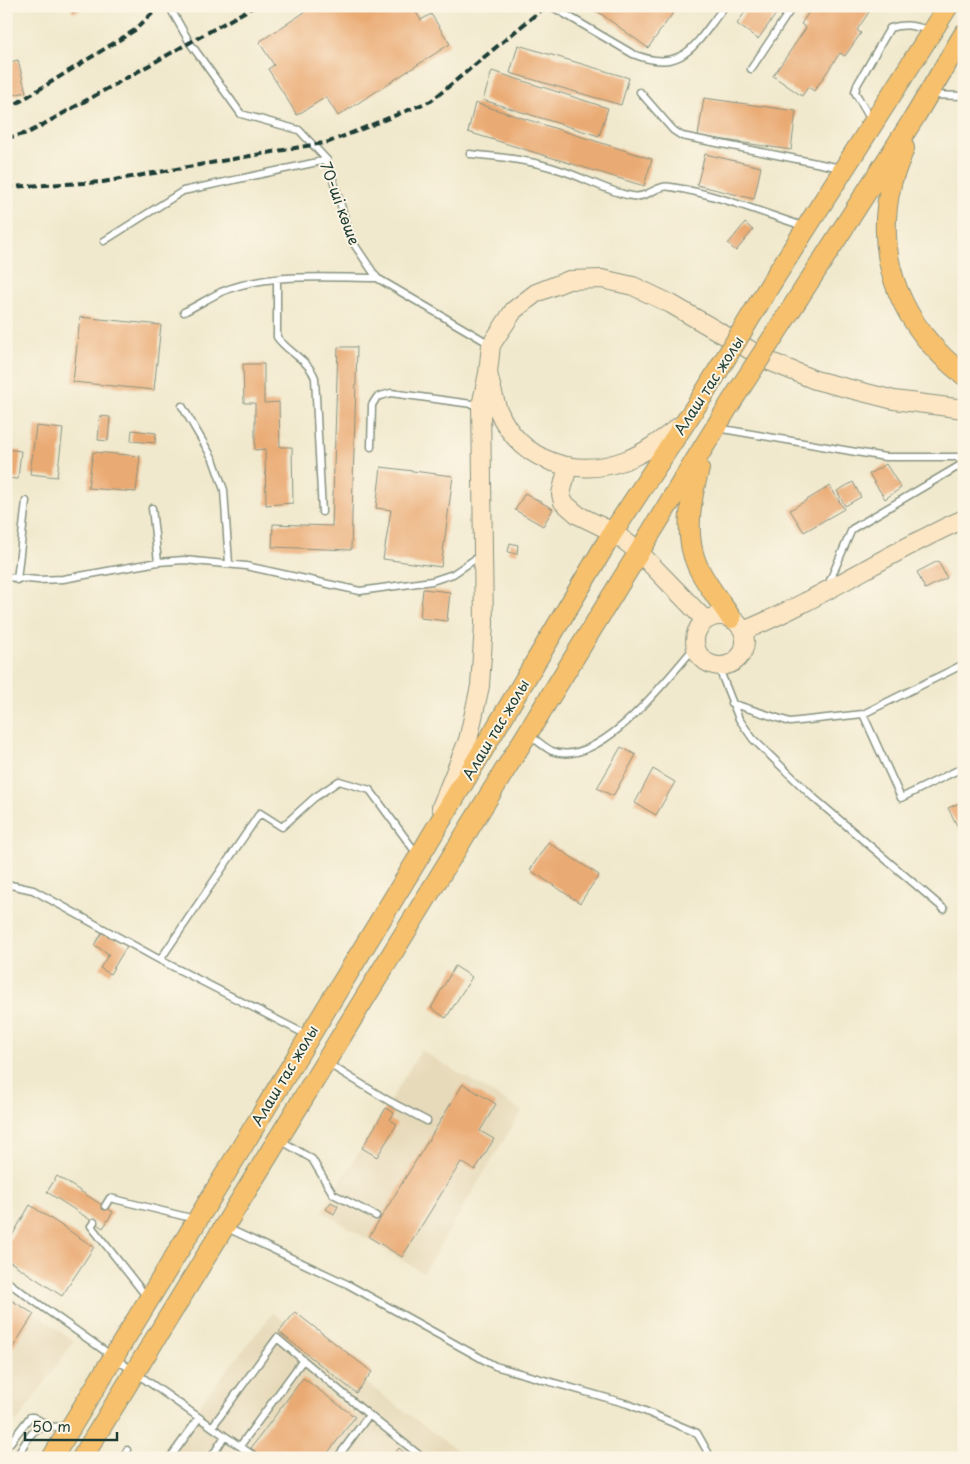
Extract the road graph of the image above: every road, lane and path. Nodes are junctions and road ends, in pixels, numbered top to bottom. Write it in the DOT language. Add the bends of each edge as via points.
graph roads {
  1 [pos="170,6"];
  2 [pos="551,6"];
  3 [pos="725,6"];
  4 [pos="793,6"];
  5 [pos="948,6"];
  6 [pos="932,31"];
  7 [pos="964,34"];
  8 [pos="751,69"];
  9 [pos="640,92"];
  10 [pos="927,95"];
  11 [pos="964,96"];
  12 [pos="914,118"];
  13 [pos="873,124"];
  14 [pos="470,154"];
  15 [pos="327,160"];
  16 [pos="845,168"];
  17 [pos="807,228"];
  18 [pos="104,241"];
  19 [pos="277,278"];
  20 [pos="377,278"];
  21 [pos="184,312"];
  22 [pos="491,345"];
  23 [pos="488,373"];
  24 [pos="964,375"];
  25 [pos="182,406"];
  26 [pos="481,406"];
  27 [pos="964,409"];
  28 [pos="683,424"];
  29 [pos="711,435"];
  30 [pos="371,447"];
  31 [pos="964,457"];
  32 [pos="964,463"];
  33 [pos="568,466"];
  34 [pos="26,501"];
  35 [pos="152,508"];
  36 [pos="322,512"];
  37 [pos="964,519"];
  38 [pos="613,532"];
  39 [pos="639,552"];
  40 [pos="482,555"];
  41 [pos="158,562"];
  42 [pos="229,564"];
  43 [pos="6,577"];
  44 [pos="18,580"];
  45 [pos="826,590"];
  46 [pos="705,620"];
  47 [pos="737,624"];
  48 [pos="695,646"];
  49 [pos="964,664"];
  50 [pos="718,666"];
  51 [pos="732,703"];
  52 [pos="863,714"];
  53 [pos="527,734"];
  54 [pos="964,767"];
  55 [pos="422,852"];
  56 [pos="6,884"];
  57 [pos="944,909"];
  58 [pos="160,960"];
  59 [pos="308,1036"];
  60 [pos="324,1061"];
  61 [pos="427,1121"];
  62 [pos="277,1138"];
  63 [pos="105,1206"];
  64 [pos="376,1216"];
  65 [pos="196,1220"];
  66 [pos="94,1222"];
  67 [pos="223,1226"];
  68 [pos="6,1281"];
  69 [pos="148,1299"];
  70 [pos="112,1356"];
  71 [pos="303,1360"];
  72 [pos="133,1372"];
  73 [pos="368,1415"];
  74 [pos="199,1418"];
  75 [pos="48,1425"];
  76 [pos="70,1427"];
  77 [pos="212,1427"];
  78 [pos="225,1436"];
  79 [pos="240,1446"];
  80 [pos="6,1448"];
  81 [pos="127,1450"];
  82 [pos="255,1457"];
  83 [pos="16,1458"];
  84 [pos="52,1458"];
  85 [pos="82,1458"];
  86 [pos="124,1458"];
  87 [pos="170,1458"];
  88 [pos="211,1458"];
  89 [pos="337,1458"];
  90 [pos="423,1458"];
  91 [pos="711,1458"];
  1 -- 15 [label="lane, 70-ші көше" via="190,43 241,114 299,130"];
  2 -- 3 [label="lane" via="633,54 647,60 672,61 685,56"];
  4 -- 8 [label="lane"];
  5 -- 6 [label="main road, Алаш тас жолы"];
  6 -- 13 [label="main road, Алаш тас жолы"];
  6 -- 13 [label="lane" via="910,24 890,28 855,92"];
  7 -- 10 [label="main road, Алаш тас жолы"];
  9 -- 16 [label="lane" via="682,136"];
  10 -- 11 [label="lane"];
  10 -- 12 [label="main road, Алаш тас жолы"];
  12 -- 24 [label="main road" via="891,185 886,232 892,275 904,309 926,341"];
  12 -- 29 [label="main road, Алаш тас жолы, bridge"];
  13 -- 16 [label="main road, Алаш тас жолы"];
  14 -- 17 [label="lane" via="515,158 559,169 630,196 644,197 669,186 741,205"];
  15 -- 18 [label="lane" via="183,190"];
  15 -- 20 [label="lane, 70-ші көше" via="352,241"];
  16 -- 17 [label="main road, Алаш тас жолы"];
  17 -- 28 [label="main road, Алаш тас жолы, bridge"];
  19 -- 20 [label="lane"];
  19 -- 21 [label="lane" via="221,292"];
  19 -- 36 [label="lane" via="277,337 312,370 315,378"];
  20 -- 22 [label="lane, 70-ші көше"];
  22 -- 23 [label="main road"];
  22 -- 27 [label="main road" via="514,310 536,294 569,280 602,279 633,286 769,361 815,380 894,400"];
  23 -- 26 [label="main road"];
  23 -- 33 [label="main road" via="498,411 517,440 537,457"];
  25 -- 42 [label="lane" via="214,459 224,490"];
  26 -- 30 [label="lane" via="391,393 377,397 372,405"];
  26 -- 40 [label="main road"];
  28 -- 33 [label="main road" via="650,448 626,460 596,468"];
  28 -- 38 [label="main road, Алаш тас жолы"];
  29 -- 31 [label="lane" via="884,457"];
  29 -- 39 [label="main road, Алаш тас жолы"];
  29 -- 47 [label="main road" via="692,494 690,531 697,565"];
  32 -- 45 [label="lane" via="852,529"];
  33 -- 38 [label="main road" via="560,494 563,502 578,516"];
  34 -- 44 [label="lane"];
  35 -- 41 [label="lane"];
  37 -- 45 [label="main road"];
  38 -- 39 [label="main road"];
  38 -- 55 [label="main road, Алаш тас жолы"];
  39 -- 46 [label="main road"];
  39 -- 53 [label="main road, Алаш тас жолы"];
  40 -- 42 [label="lane" via="452,574 432,581 360,591"];
  40 -- 55 [label="main road" via="484,624 480,686 468,740"];
  41 -- 42 [label="lane" via="184,560"];
  41 -- 44 [label="lane" via="63,578"];
  43 -- 44 [label="lane"];
  45 -- 47 [label="main road" via="774,619"];
  46 -- 47 [label="main road" via="718,616"];
  46 -- 48 [label="main road" via="696,632"];
  47 -- 50 [label="main road" via="744,648 734,662"];
  48 -- 50 [label="main road" via="704,660"];
  48 -- 53 [label="lane" via="623,728 596,746 568,754 552,751"];
  49 -- 52 [label="lane"];
  50 -- 51 [label="lane"];
  51 -- 52 [label="lane" via="790,722"];
  51 -- 57 [label="lane" via="738,719 753,739 814,798"];
  52 -- 54 [label="lane" via="901,798"];
  53 -- 60 [label="main road, Алаш тас жолы"];
  55 -- 58 [label="lane" via="370,790 340,781 314,798 282,827 260,813"];
  55 -- 59 [label="main road, Алаш тас жолы"];
  56 -- 58 [label="lane" via="33,890"];
  58 -- 59 [label="lane"];
  59 -- 65 [label="main road, Алаш тас жолы"];
  60 -- 61 [label="lane" via="389,1102"];
  60 -- 62 [label="main road, Алаш тас жолы"];
  62 -- 64 [label="lane" via="312,1159 333,1194"];
  62 -- 67 [label="main road, Алаш тас жолы"];
  63 -- 65 [label="lane" via="110,1198"];
  65 -- 69 [label="main road, Алаш тас жолы"];
  66 -- 69 [label="lane" via="92,1226"];
  67 -- 72 [label="main road, Алаш тас жолы"];
  67 -- 91 [label="lane" via="347,1284 495,1366 628,1404 697,1433"];
  68 -- 70 [label="lane"];
  69 -- 70 [label="main road, Алаш тас жолы"];
  70 -- 72 [label="lane"];
  70 -- 76 [label="main road, Алаш тас жолы"];
  71 -- 73 [label="lane"];
  71 -- 77 [label="lane" via="276,1338"];
  71 -- 79 [label="lane"];
  72 -- 74 [label="lane"];
  72 -- 85 [label="main road, Алаш тас жолы"];
  73 -- 89 [label="lane"];
  73 -- 90 [label="lane"];
  74 -- 77 [label="lane"];
  74 -- 87 [label="lane"];
  75 -- 76 [label="lane"];
  75 -- 80 [label="lane" via="30,1417"];
  75 -- 83 [label="lane" via="28,1436"];
  76 -- 84 [label="main road, Алаш тас жолы"];
  77 -- 78 [label="lane"];
  78 -- 79 [label="lane"];
  78 -- 88 [label="lane"];
  79 -- 82 [label="lane"];
  81 -- 86 [label="lane"];
}
